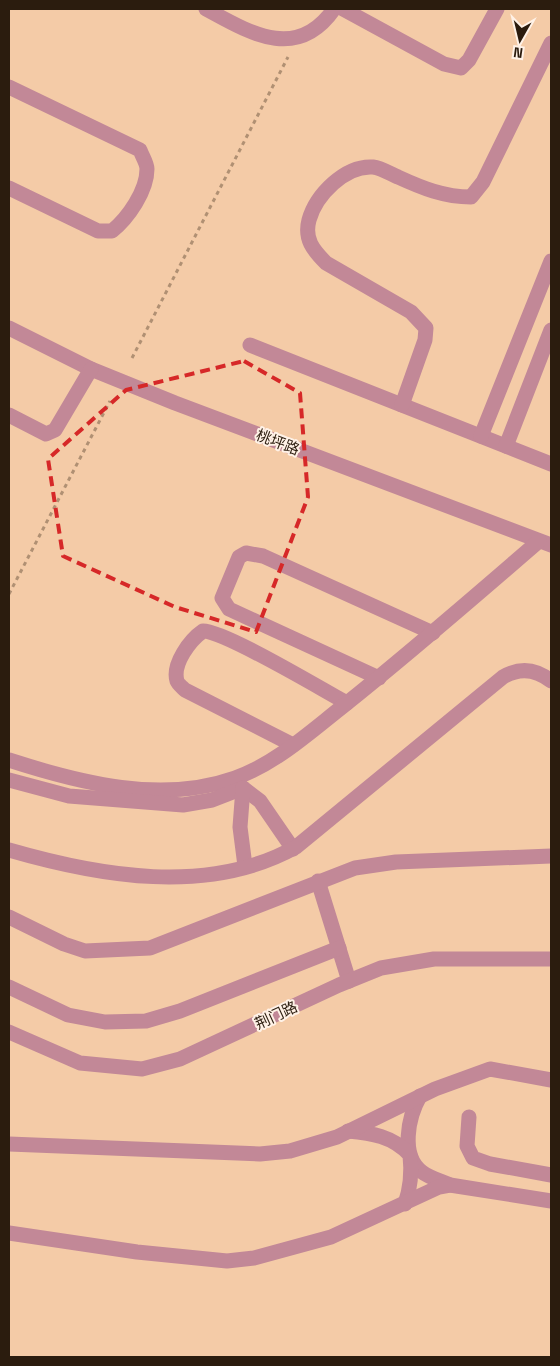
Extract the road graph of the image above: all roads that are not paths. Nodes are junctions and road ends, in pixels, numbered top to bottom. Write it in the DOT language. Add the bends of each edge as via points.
graph roads {
  1 [pos="206,9"];
  2 [pos="334,9"];
  3 [pos="342,9"];
  4 [pos="497,9"];
  5 [pos="551,43"];
  6 [pos="9,87"];
  7 [pos="9,188"];
  8 [pos="551,261"];
  9 [pos="9,328"];
  10 [pos="551,330"];
  11 [pos="250,345"];
  12 [pos="90,369"];
  13 [pos="402,405"];
  14 [pos="9,415"];
  15 [pos="481,436"];
  16 [pos="506,446"];
  17 [pos="551,464"];
  18 [pos="545,543"];
  19 [pos="433,633"];
  20 [pos="378,678"];
  21 [pos="551,681"];
  22 [pos="346,703"];
  23 [pos="293,745"];
  24 [pos="9,760"];
  25 [pos="9,780"];
  26 [pos="243,788"];
  27 [pos="292,849"];
  28 [pos="9,850"];
  29 [pos="551,856"];
  30 [pos="245,866"];
  31 [pos="318,881"];
  32 [pos="9,917"];
  33 [pos="339,948"];
  34 [pos="551,959"];
  35 [pos="349,981"];
  36 [pos="9,987"];
  37 [pos="9,1032"];
  38 [pos="551,1080"];
  39 [pos="420,1096"];
  40 [pos="469,1118"];
  41 [pos="348,1131"];
  42 [pos="9,1144"];
  43 [pos="410,1155"];
  44 [pos="551,1175"];
  45 [pos="450,1185"];
  46 [pos="551,1201"];
  47 [pos="405,1204"];
  48 [pos="9,1233"];
  1 -- 2 [label="street" via="259,36 282,39 308,34"];
  3 -- 4 [label="street" via="444,64 461,68 469,60"];
  5 -- 13 [label="street" via="483,182 471,196 446,196 373,167 344,175 330,186 311,214 307,229 315,253 326,263 411,312 426,328 425,340"];
  6 -- 7 [label="street" via="140,150 147,168 143,189 122,222 112,231 98,231"];
  8 -- 15 [label="street"];
  9 -- 12 [label="street, 桃坪路"];
  10 -- 16 [label="street"];
  11 -- 13 [label="street"];
  12 -- 14 [label="street" via="55,430 46,434"];
  12 -- 18 [label="street, 桃坪路"];
  13 -- 15 [label="street"];
  15 -- 16 [label="street"];
  16 -- 17 [label="street"];
  18 -- 19 [label="street"];
  19 -- 20 [label="street"];
  19 -- 20 [label="street" via="262,556 246,553 239,557 222,598 228,609"];
  20 -- 22 [label="street"];
  21 -- 27 [label="street" via="542,674 524,670 503,677"];
  22 -- 23 [label="street"];
  22 -- 23 [label="street" via="216,634 203,631 196,636 188,644 176,671 178,682 185,690"];
  23 -- 24 [label="street" via="235,779 182,789 100,785"];
  25 -- 26 [label="street" via="69,796 183,804 212,800"];
  26 -- 27 [label="street" via="260,801"];
  26 -- 30 [label="street" via="240,826"];
  27 -- 30 [label="street"];
  28 -- 30 [label="street" via="85,870 153,878 213,873"];
  29 -- 31 [label="street" via="396,862 355,868"];
  31 -- 32 [label="street" via="150,948 85,951"];
  31 -- 33 [label="street"];
  33 -- 35 [label="street"];
  33 -- 36 [label="street" via="180,1011 146,1021 105,1022 68,1015"];
  34 -- 35 [label="street, 荆门路" via="434,959 382,968"];
  35 -- 37 [label="street, 荆门路" via="180,1059 142,1069 80,1063"];
  38 -- 39 [label="street" via="490,1069"];
  39 -- 41 [label="street"];
  39 -- 43 [label="street" via="410,1123"];
  40 -- 44 [label="street" via="467,1146 473,1158"];
  41 -- 42 [label="street" via="290,1151 260,1154"];
  41 -- 43 [label="street" via="397,1142"];
  43 -- 45 [label="street" via="420,1171"];
  43 -- 47 [label="street" via="412,1172"];
  45 -- 46 [label="street"];
  45 -- 47 [label="street"];
  47 -- 48 [label="street" via="331,1236 254,1258 227,1261 137,1252"];
}
